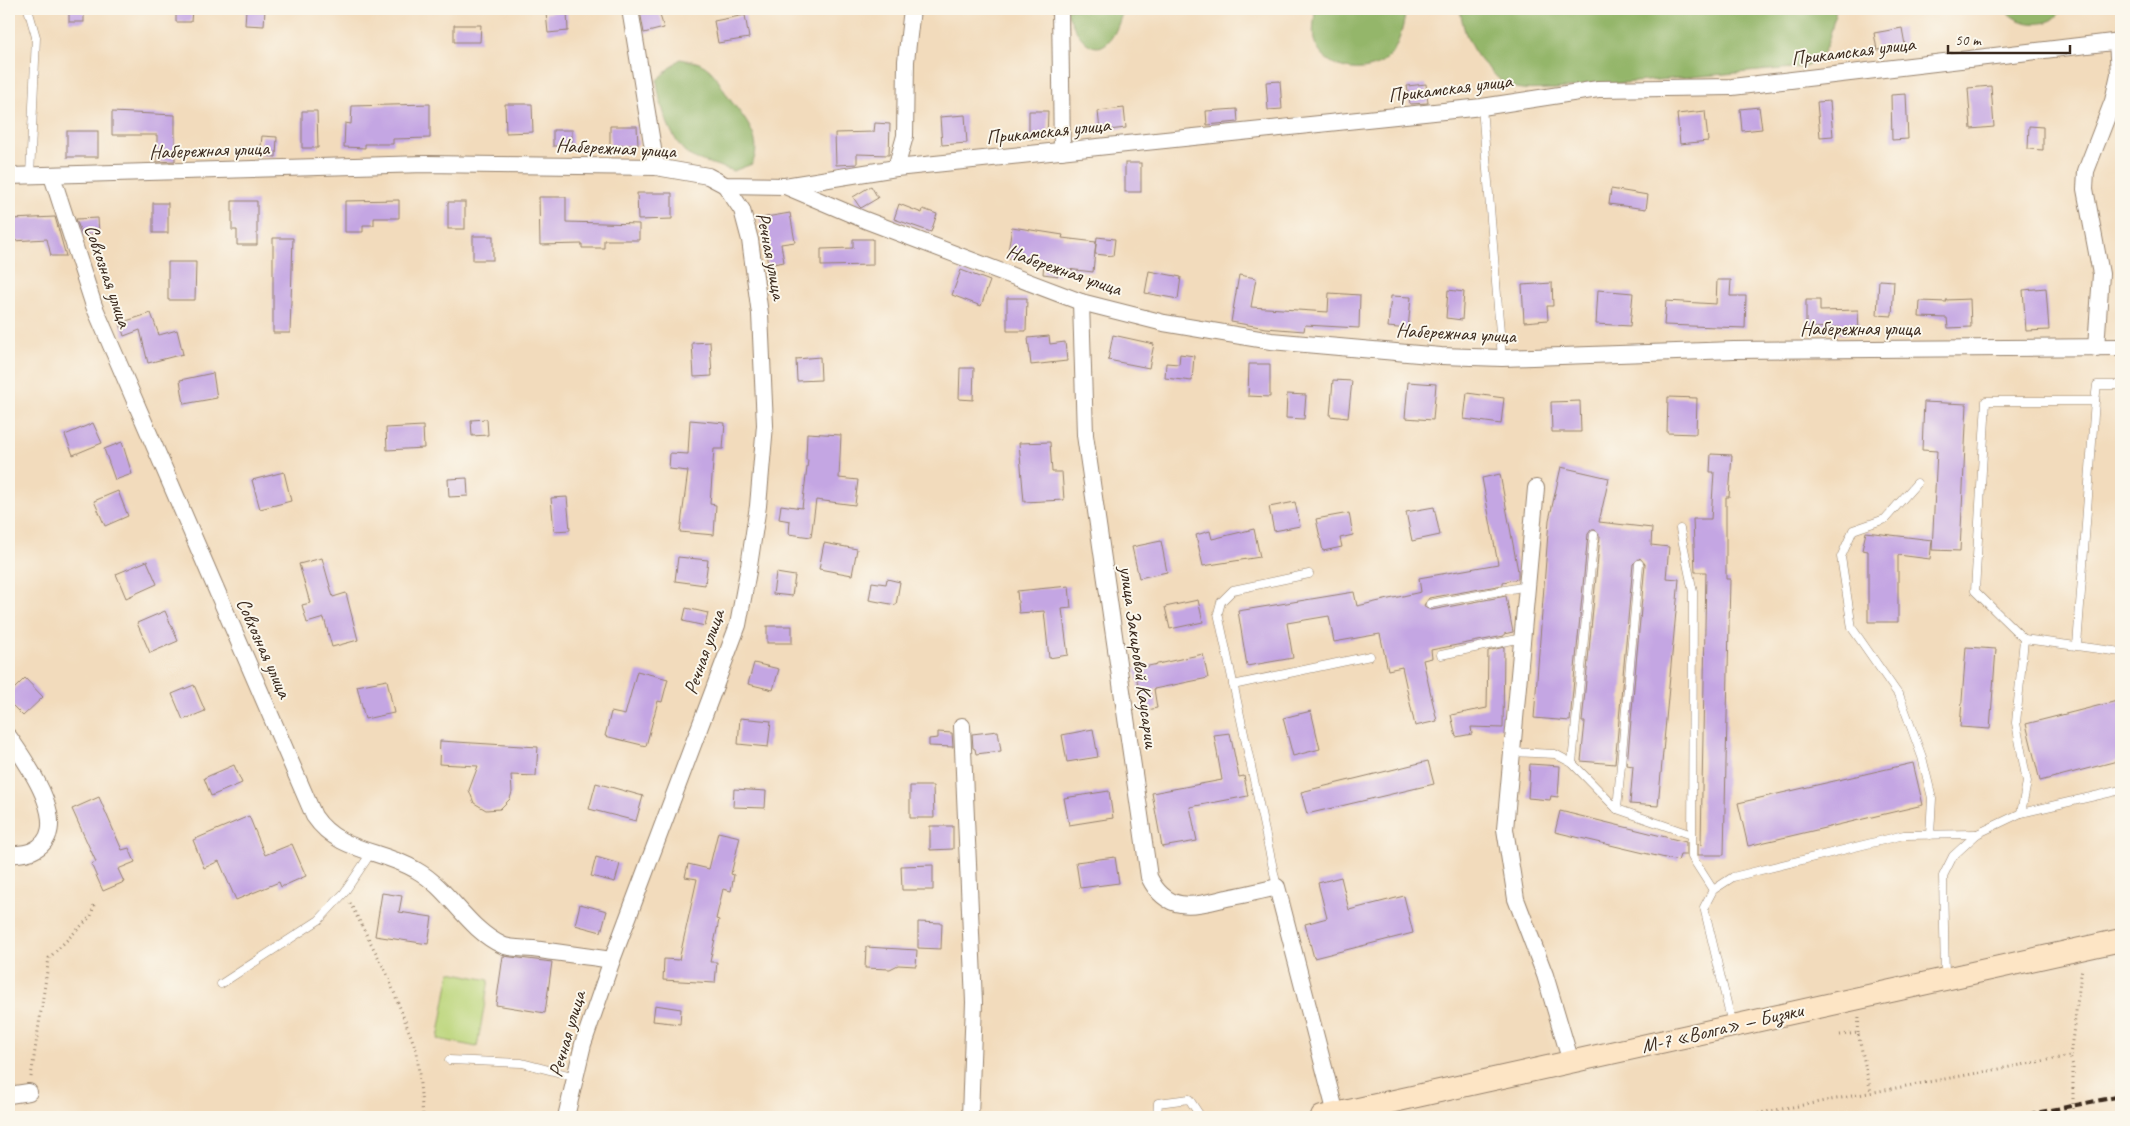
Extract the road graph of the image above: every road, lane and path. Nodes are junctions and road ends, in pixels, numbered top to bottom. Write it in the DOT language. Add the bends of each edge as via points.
graph roads {
  1 [pos="28,9"];
  2 [pos="630,9"];
  3 [pos="912,9"];
  4 [pos="1060,9"];
  5 [pos="2119,41"];
  6 [pos="1482,107"];
  7 [pos="1062,151"];
  8 [pos="656,167"];
  9 [pos="896,168"];
  10 [pos="9,176"];
  11 [pos="30,176"];
  12 [pos="52,176"];
  13 [pos="725,185"];
  14 [pos="785,186"];
  15 [pos="1082,302"];
  16 [pos="2121,347"];
  17 [pos="2096,348"];
  18 [pos="1502,358"];
  19 [pos="2121,385"];
  20 [pos="2095,401"];
  21 [pos="1917,483"];
  22 [pos="1536,488"];
  23 [pos="1680,529"];
  24 [pos="1594,535"];
  25 [pos="1639,564"];
  26 [pos="1308,574"];
  27 [pos="1527,586"];
  28 [pos="1430,604"];
  29 [pos="1522,638"];
  30 [pos="2024,639"];
  31 [pos="2077,646"];
  32 [pos="2121,652"];
  33 [pos="1441,655"];
  34 [pos="1370,656"];
  35 [pos="1233,686"];
  36 [pos="962,726"];
  37 [pos="9,737"];
  38 [pos="1512,752"];
  39 [pos="1572,763"];
  40 [pos="2121,790"];
  41 [pos="1617,808"];
  42 [pos="2021,813"];
  43 [pos="1977,834"];
  44 [pos="1692,835"];
  45 [pos="1930,835"];
  46 [pos="371,853"];
  47 [pos="9,855"];
  48 [pos="1277,887"];
  49 [pos="1713,890"];
  50 [pos="344,893"];
  51 [pos="94,905"];
  52 [pos="2121,940"];
  53 [pos="2085,948"];
  54 [pos="612,960"];
  55 [pos="1945,979"];
  56 [pos="221,984"];
  57 [pos="1732,1026"];
  58 [pos="1840,1035"];
  59 [pos="2070,1056"];
  60 [pos="449,1060"];
  61 [pos="1571,1062"];
  62 [pos="576,1077"];
  63 [pos="28,1092"];
  64 [pos="1871,1092"];
  65 [pos="9,1095"];
  66 [pos="1329,1116"];
  67 [pos="423,1117"];
  68 [pos="566,1117"];
  69 [pos="970,1117"];
  70 [pos="1157,1117"];
  71 [pos="1201,1117"];
  72 [pos="1738,1117"];
  73 [pos="2073,1117"];
  1 -- 11 [label="lane" via="36,37"];
  2 -- 8 [label="street"];
  3 -- 9 [label="street" via="906,61 905,136"];
  4 -- 7 [label="street"];
  5 -- 6 [label="street, Прикамская улица" via="1732,87 1598,89"];
  5 -- 17 [label="street" via="2119,74 2113,100 2086,171 2085,189 2101,274"];
  6 -- 7 [label="street, Прикамская улица"];
  6 -- 18 [label="lane"];
  7 -- 9 [label="street, Прикамская улица"];
  8 -- 12 [label="street, Набережная улица" via="425,164"];
  8 -- 13 [label="street, Набережная улица" via="708,176"];
  9 -- 14 [label="street, Прикамская улица"];
  10 -- 11 [label="street, Набережная улица"];
  11 -- 12 [label="street, Набережная улица"];
  12 -- 46 [label="street, Совхозная улица" via="94,306 314,816 332,836"];
  13 -- 14 [label="street, Набережная улица"];
  13 -- 54 [label="street, Речная улица" via="742,210 750,240 760,314 765,425 755,523 738,625"];
  14 -- 15 [label="street, Набережная улица" via="865,220"];
  15 -- 18 [label="street, Набережная улица" via="1164,323 1271,341"];
  15 -- 48 [label="street, улица Закировой Каусарии" via="1085,435 1149,877 1159,893 1169,900 1192,906"];
  16 -- 17 [label="street, Набережная улица"];
  17 -- 18 [label="street, Набережная улица" via="1734,350"];
  19 -- 20 [label="lane" via="2097,385"];
  20 -- 30 [label="lane" via="1986,401 1975,591"];
  20 -- 31 [label="lane"];
  21 -- 45 [label="lane" via="1885,519 1853,530 1841,557 1852,628 1900,697 1922,757 1932,798"];
  22 -- 27 [label="street"];
  23 -- 44 [label="lane" via="1693,592"];
  24 -- 39 [label="lane"];
  25 -- 41 [label="lane"];
  26 -- 35 [label="lane" via="1233,590 1221,602 1218,613"];
  27 -- 28 [label="lane"];
  27 -- 29 [label="street"];
  29 -- 33 [label="lane"];
  29 -- 38 [label="street"];
  30 -- 31 [label="lane"];
  30 -- 42 [label="lane" via="2016,723 2027,782"];
  31 -- 32 [label="lane"];
  34 -- 35 [label="lane"];
  35 -- 48 [label="lane"];
  36 -- 69 [label="street" via="974,1002"];
  37 -- 47 [label="street" via="28,765 49,808 51,824 41,845 31,852"];
  38 -- 39 [label="lane" via="1555,754"];
  38 -- 61 [label="street" via="1504,829 1516,899 1545,975"];
  39 -- 41 [label="lane"];
  40 -- 42 [label="lane"];
  41 -- 44 [label="lane"];
  42 -- 43 [label="lane"];
  43 -- 45 [label="lane"];
  43 -- 55 [label="lane" via="1953,856 1943,876"];
  44 -- 49 [label="lane" via="1692,857"];
  45 -- 49 [label="lane" via="1904,835 1733,877"];
  46 -- 50 [label="lane"];
  46 -- 54 [label="street, Совхозная улица" via="416,869 448,894 476,927 504,946"];
  48 -- 66 [label="street"];
  49 -- 57 [label="lane" via="1704,908"];
  50 -- 56 [label="lane" via="319,920"];
  50 -- 67 [label="path" via="387,974 418,1052"];
  51 -- 63 [label="path" via="91,916 49,958"];
  52 -- 53 [label="main road, М-7 «Волга» — Бизяки"];
  53 -- 55 [label="main road, М-7 «Волга» — Бизяки"];
  53 -- 59 [label="path"];
  54 -- 62 [label="street, Речная улица" via="583,1044"];
  55 -- 57 [label="main road, М-7 «Волга» — Бизяки"];
  57 -- 61 [label="main road, М-7 «Волга» — Бизяки"];
  58 -- 64 [label="path" via="1858,1033"];
  59 -- 64 [label="path"];
  59 -- 73 [label="path" via="2073,1066"];
  60 -- 62 [label="lane" via="522,1063"];
  61 -- 66 [label="main road, М-7 «Волга» — Бизяки"];
  62 -- 68 [label="street, Речная улица"];
  63 -- 65 [label="street"];
  64 -- 72 [label="path"];
  70 -- 71 [label="lane" via="1158,1103 1189,1098"];
}
